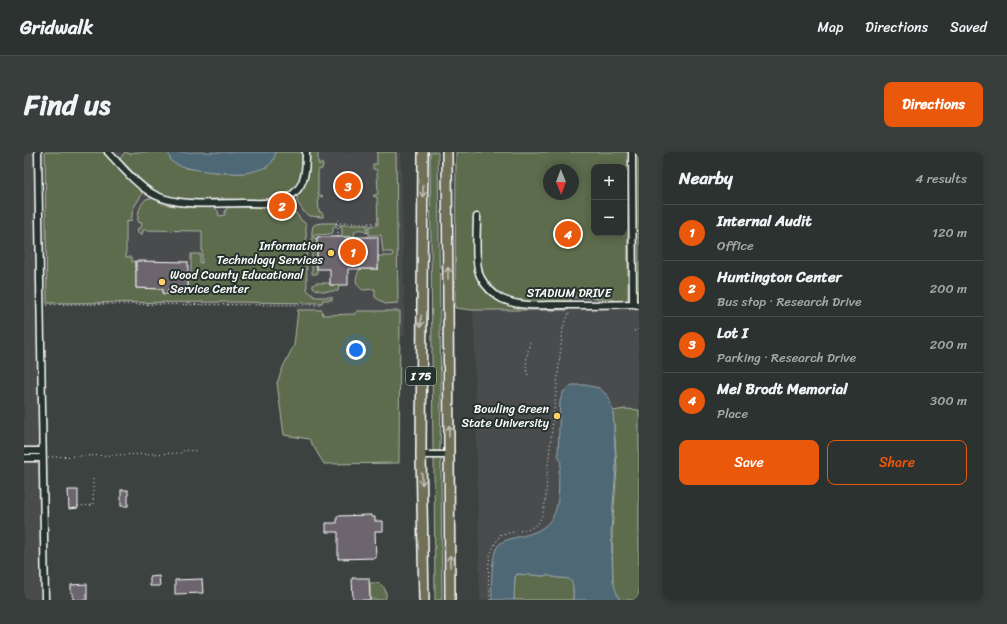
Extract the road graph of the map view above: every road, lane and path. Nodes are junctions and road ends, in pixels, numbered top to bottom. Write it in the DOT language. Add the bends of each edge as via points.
graph roads {
  1 [pos="38,152"];
  2 [pos="108,152"];
  3 [pos="306,152"];
  4 [pos="423,152"];
  5 [pos="448,152"];
  6 [pos="632,152"];
  7 [pos="477,217"];
  8 [pos="338,220"];
  9 [pos="336,223"];
  10 [pos="338,223"];
  11 [pos="368,223"];
  12 [pos="378,223"];
  13 [pos="338,237"];
  14 [pos="368,237"];
  15 [pos="636,304"];
  16 [pos="41,305"];
  17 [pos="322,305"];
  18 [pos="572,305"];
  19 [pos="639,328"];
  20 [pos="634,331"];
  21 [pos="530,342"];
  22 [pos="528,375"];
  23 [pos="196,450"];
  24 [pos="24,451"];
  25 [pos="42,451"];
  26 [pos="421,455"];
  27 [pos="449,455"];
  28 [pos="24,458"];
  29 [pos="42,458"];
  30 [pos="93,478"];
  31 [pos="78,506"];
  32 [pos="72,595"];
  33 [pos="45,600"];
  34 [pos="72,600"];
  35 [pos="424,600"];
  36 [pos="450,600"];
  37 [pos="490,600"];
  1 -- 16 [label="street"];
  2 -- 3 [label="street" via="141,186 155,195 178,202 203,203 273,202 288,198 297,191 303,181"];
  4 -- 26 [label="highway, I 75, one-way"];
  27 -- 5 [label="highway, I 75, one-way"];
  6 -- 15 [label="street, STADIUM DRIVE"];
  7 -- 18 [label="street, STADIUM DRIVE" via="480,277 496,295 524,305"];
  8 -- 10 [label="path"];
  9 -- 10 [label="path"];
  10 -- 11 [label="path"];
  10 -- 13 [label="path"];
  11 -- 12 [label="path"];
  11 -- 14 [label="path"];
  15 -- 18 [label="street, STADIUM DRIVE"];
  16 -- 17 [label="path"];
  16 -- 25 [label="street"];
  18 -- 37 [label="path" via="563,328 542,515 535,526 501,534 490,556"];
  19 -- 20 [label="path"];
  21 -- 22 [label="path"];
  23 -- 29 [label="path" via="184,450 182,453"];
  24 -- 25 [label="street"];
  25 -- 29 [label="street"];
  26 -- 27 [label="street"];
  26 -- 35 [label="highway, I 75, one-way"];
  36 -- 27 [label="highway, I 75, one-way"];
  28 -- 29 [label="street"];
  29 -- 33 [label="street"];
  30 -- 31 [label="path" via="93,506"];
  32 -- 34 [label="path"];
}
